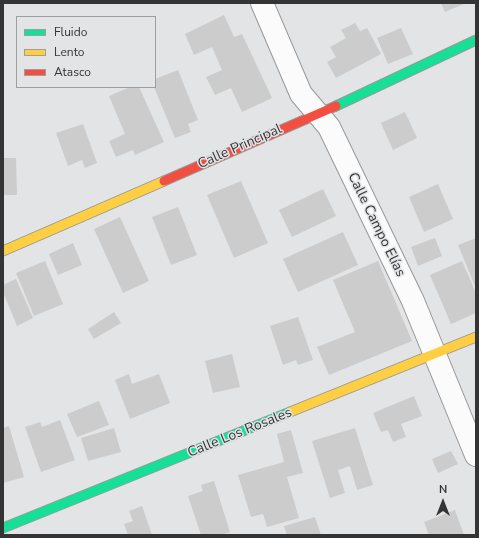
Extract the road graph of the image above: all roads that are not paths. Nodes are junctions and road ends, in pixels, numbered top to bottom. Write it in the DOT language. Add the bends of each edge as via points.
graph roads {
  1 [pos="262,3"];
  2 [pos="476,40"];
  3 [pos="318,113"];
  4 [pos="3,250"];
  5 [pos="476,337"];
  6 [pos="435,353"];
  7 [pos="476,455"];
  8 [pos="5,530"];
  1 -- 3 [label="street, Calle Campo Elías" via="301,94"];
  2 -- 3 [label="street, Calle Principal"];
  3 -- 4 [label="street, Calle Principal"];
  3 -- 6 [label="street, Calle Campo Elías" via="329,127 413,301"];
  5 -- 6 [label="street, Calle Los Rosales"];
  6 -- 7 [label="street, Calle Campo Elías"];
  6 -- 8 [label="street, Calle Los Rosales"];
}
